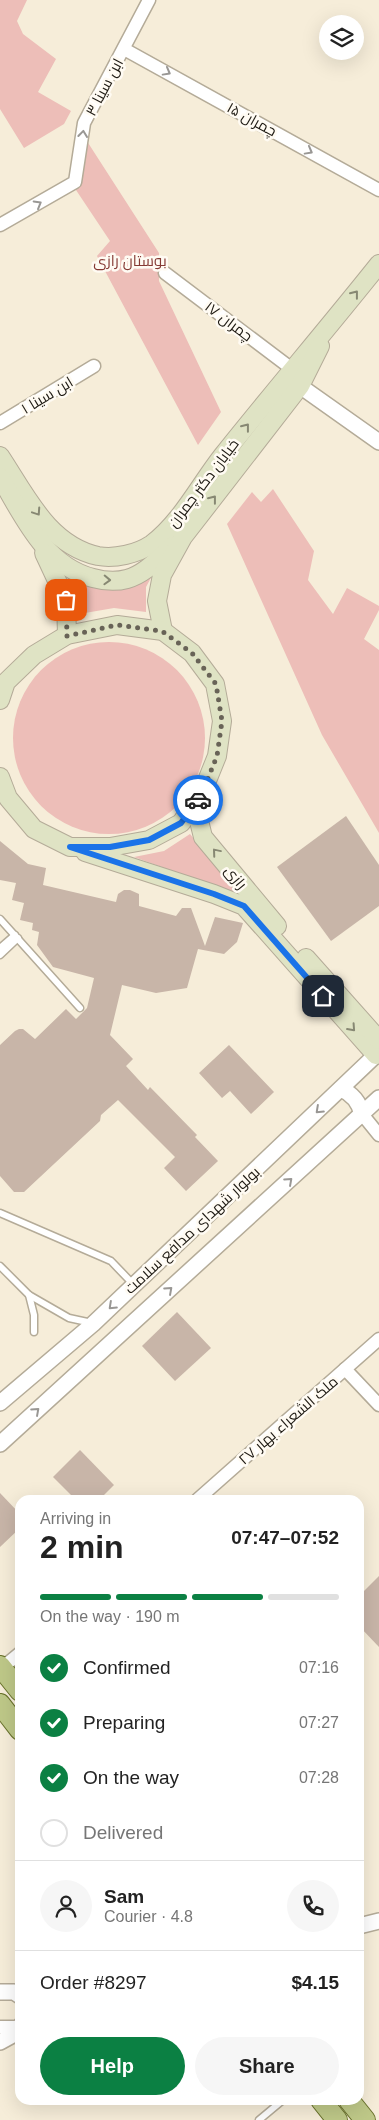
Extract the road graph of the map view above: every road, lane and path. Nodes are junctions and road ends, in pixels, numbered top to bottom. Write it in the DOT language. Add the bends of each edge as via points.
graph roads {
  1 [pos="149,0"];
  2 [pos="124,49"];
  3 [pos="379,190"];
  4 [pos="0,226"];
  5 [pos="379,264"];
  6 [pos="166,273"];
  7 [pos="331,324"];
  8 [pos="94,366"];
  9 [pos="292,369"];
  10 [pos="300,386"];
  11 [pos="0,423"];
  12 [pos="379,442"];
  13 [pos="0,456"];
  14 [pos="0,477"];
  15 [pos="183,537"];
  16 [pos="38,539"];
  17 [pos="162,631"];
  18 [pos="67,636"];
  19 [pos="2,689"];
  20 [pos="0,777"];
  21 [pos="202,793"];
  22 [pos="70,847"];
  23 [pos="0,919"];
  24 [pos="16,937"];
  25 [pos="0,948"];
  26 [pos="0,955"];
  27 [pos="80,1008"];
  28 [pos="378,1049"];
  29 [pos="340,1089"];
  30 [pos="379,1098"];
  31 [pos="362,1114"];
  32 [pos="379,1135"];
  33 [pos="0,1212"];
  34 [pos="0,1266"];
  35 [pos="134,1285"];
  36 [pos="29,1295"];
  37 [pos="94,1324"];
  38 [pos="34,1332"];
  39 [pos="379,1339"];
  40 [pos="345,1369"];
  41 [pos="0,1403"];
  42 [pos="379,1404"];
  43 [pos="0,1444"];
  44 [pos="203,1495"];
  45 [pos="15,1657"];
  46 [pos="1,1667"];
  47 [pos="15,1685"];
  48 [pos="0,1704"];
  49 [pos="15,1724"];
  50 [pos="379,1922"];
  51 [pos="364,1925"];
  52 [pos="0,1992"];
  53 [pos="15,1993"];
  54 [pos="0,2027"];
  55 [pos="15,2027"];
  56 [pos="15,2034"];
  57 [pos="0,2042"];
  58 [pos="277,2105"];
  59 [pos="325,2105"];
  60 [pos="353,2105"];
  61 [pos="259,2120"];
  62 [pos="337,2120"];
  63 [pos="365,2120"];
  1 -- 2 [label="street, ابن سینا ۳"];
  2 -- 3 [label="street, چمران ۱۵, one-way"];
  4 -- 2 [label="street, ابن سینا ۳, one-way" via="75,182 84,123"];
  7 -- 5 [label="main road, خیابان دکتر چمران, one-way"];
  6 -- 9 [label="street, چمران ۱۷"];
  7 -- 9 [label="main road, خیابان دکتر چمران"];
  7 -- 10 [label="main road"];
  8 -- 11 [label="street, ابن سینا ۱"];
  13 -- 9 [label="main road, خیابان دکتر چمران, one-way" via="46,526 62,541 79,551 100,556 120,556 137,551 170,528 215,465"];
  10 -- 12 [label="street"];
  15 -- 10 [label="main road, one-way"];
  14 -- 16 [label="main road"];
  16 -- 15 [label="main road, one-way" via="63,566 105,581 126,579 145,570"];
  15 -- 17 [label="main road" via="162,575 156,601"];
  16 -- 18 [label="main road" via="66,600"];
  17 -- 18 [label="main road" via="117,625"];
  17 -- 21 [label="main road" via="192,653 216,684 222,721 217,756"];
  18 -- 19 [label="main road" via="34,655"];
  20 -- 22 [label="main road, رازی" via="8,798 34,829"];
  21 -- 22 [label="main road" via="181,823 149,840 110,847"];
  28 -- 21 [label="main road, رازی, one-way" via="203,837 199,821"];
  22 -- 28 [label="main road, رازی, one-way" via="244,906"];
  23 -- 24 [label="lane"];
  24 -- 25 [label="lane"];
  24 -- 26 [label="lane"];
  24 -- 27 [label="lane"];
  28 -- 29 [label="street, بولوار شهدای مدافع سلامت"];
  29 -- 31 [label="street" via="353,1096"];
  29 -- 35 [label="street, بولوار شهدای مدافع سلامت, one-way"];
  30 -- 31 [label="street, بولوار شهدای مدافع سلامت"];
  31 -- 32 [label="street"];
  43 -- 31 [label="street, بولوار شهدای مدافع سلامت, one-way"];
  33 -- 35 [label="lane" via="111,1261"];
  34 -- 36 [label="lane"];
  35 -- 37 [label="street, بولوار شهدای مدافع سلامت, one-way"];
  36 -- 37 [label="lane" via="68,1318"];
  36 -- 38 [label="lane"];
  37 -- 41 [label="street, بولوار شهدای مدافع سلامت"];
  39 -- 40 [label="street, ملک الشعراء بهار ۲۷"];
  40 -- 42 [label="street"];
  40 -- 44 [label="street, ملک الشعراء بهار ۲۷"];
  45 -- 46 [label="street"];
  46 -- 47 [label="main road"];
  48 -- 49 [label="main road"];
  50 -- 51 [label="street"];
  52 -- 53 [label="street"];
  54 -- 55 [label="street"];
  56 -- 57 [label="street"];
  58 -- 61 [label="lane"];
  59 -- 62 [label="main road"];
  60 -- 63 [label="main road"];
}
